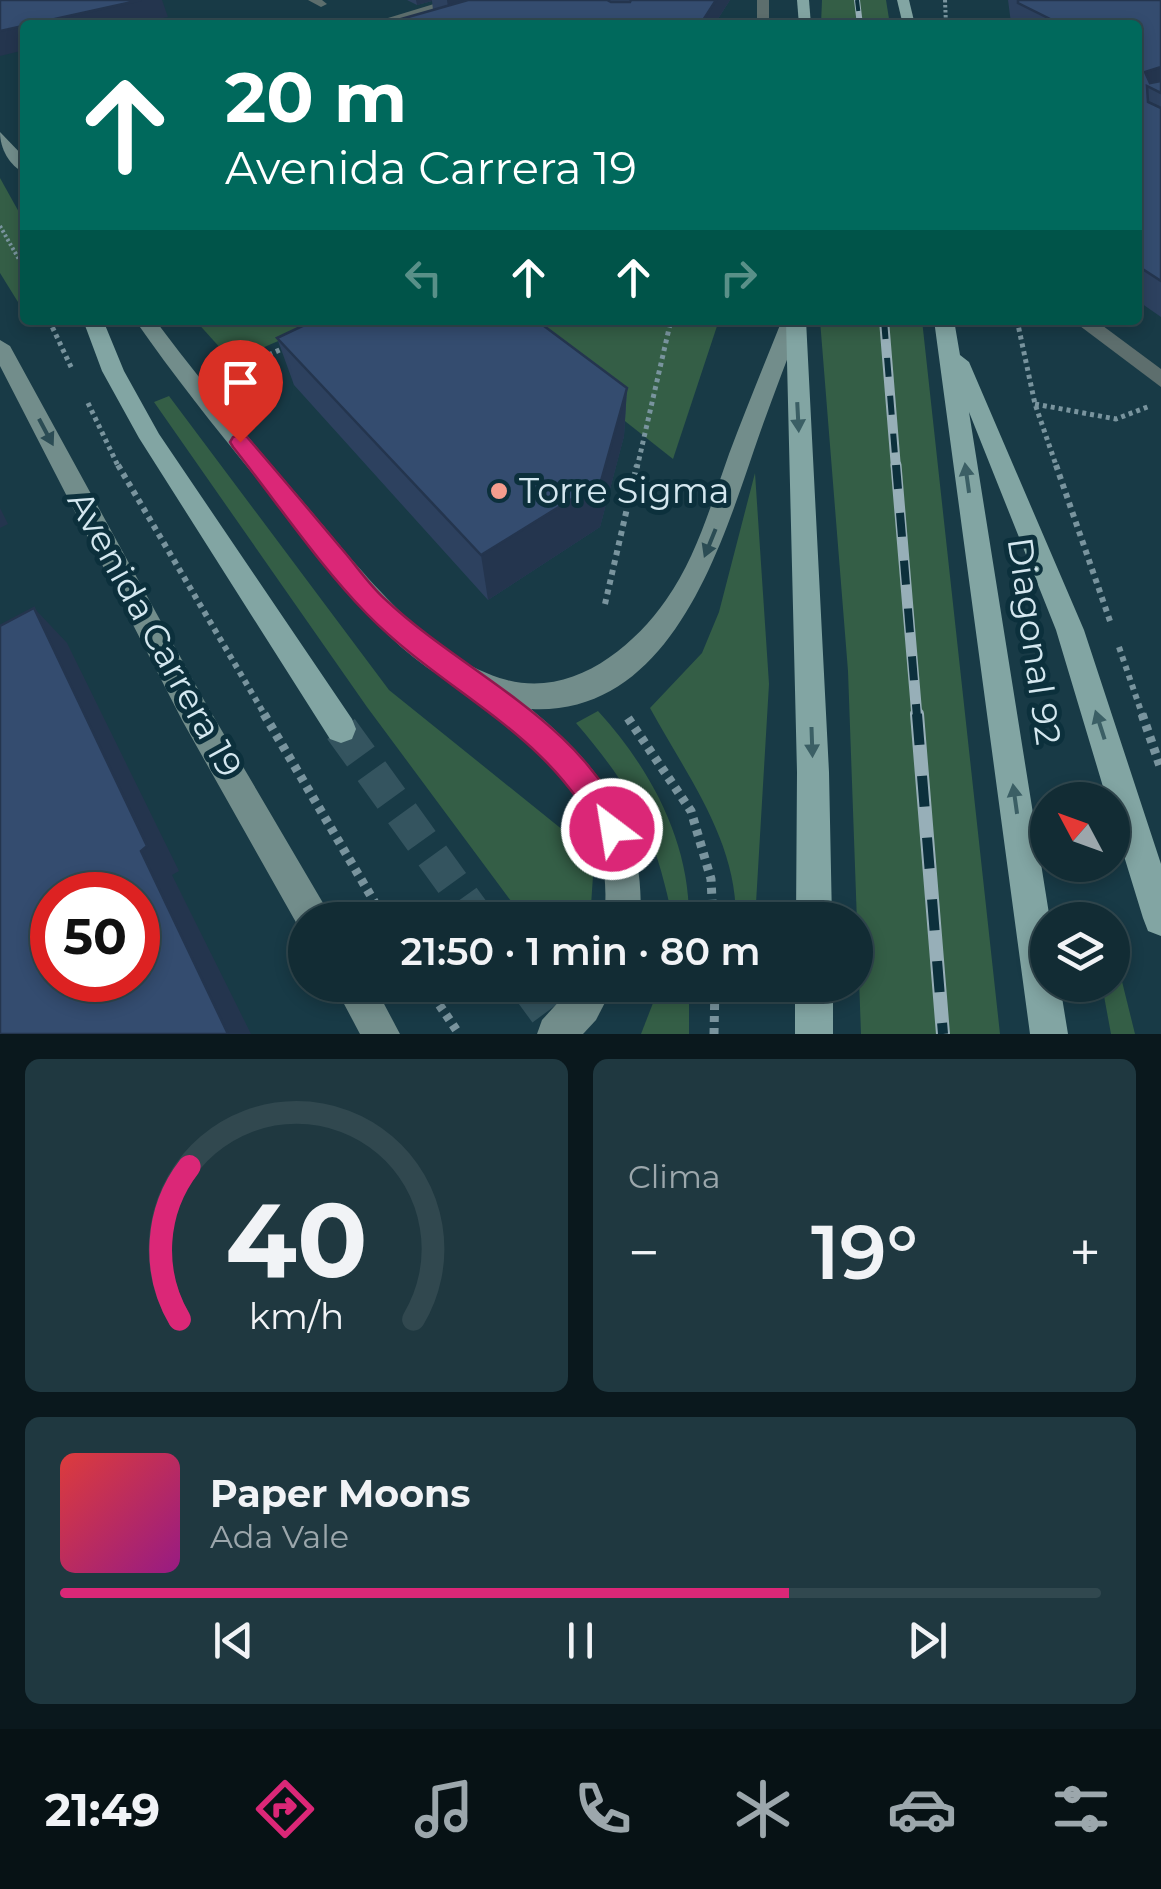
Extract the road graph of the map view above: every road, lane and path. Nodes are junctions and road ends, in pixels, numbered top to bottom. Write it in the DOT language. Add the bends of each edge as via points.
graph roads {
  1 [pos="460,0"];
  2 [pos="389,20"];
  3 [pos="0,136"];
  4 [pos="20,162"];
  5 [pos="0,226"];
  6 [pos="20,261"];
  7 [pos="51,325"];
  8 [pos="96,325"];
  9 [pos="149,325"];
  10 [pos="670,325"];
  11 [pos="792,325"];
  12 [pos="794,325"];
  13 [pos="944,325"];
  14 [pos="945,325"];
  15 [pos="1018,325"];
  16 [pos="1089,325"];
  17 [pos="296,343"];
  18 [pos="0,346"];
  19 [pos="76,378"];
  20 [pos="1161,380"];
  21 [pos="195,388"];
  22 [pos="84,396"];
  23 [pos="1161,402"];
  24 [pos="1035,404"];
  25 [pos="605,604"];
  26 [pos="1110,623"];
  27 [pos="1117,641"];
  28 [pos="480,686"];
  29 [pos="628,718"];
  30 [pos="340,729"];
  31 [pos="1161,769"];
  32 [pos="304,902"];
  33 [pos="374,902"];
  34 [pos="626,902"];
  35 [pos="712,902"];
  36 [pos="814,902"];
  37 [pos="1161,918"];
  38 [pos="437,1002"];
  39 [pos="586,1002"];
  40 [pos="715,1002"];
  41 [pos="814,1002"];
  42 [pos="459,1034"];
  43 [pos="556,1034"];
  44 [pos="714,1034"];
  45 [pos="814,1034"];
  46 [pos="1049,1034"];
  1 -- 2 [label="street"];
  3 -- 4 [label="main road"];
  5 -- 6 [label="path"];
  7 -- 19 [label="path"];
  8 -- 30 [label="main road" via="150,438"];
  9 -- 21 [label="main road"];
  10 -- 25 [label="path"];
  11 -- 28 [label="main road, one-way" via="705,557 662,626 632,658 581,691 543,698"];
  12 -- 36 [label="main road, one-way"];
  46 -- 13 [label="main road, Diagonal 92, one-way"];
  37 -- 14 [label="main road, one-way" via="1070,630"];
  15 -- 24 [label="path"];
  16 -- 20 [label="street"];
  17 -- 21 [label="path"];
  18 -- 32 [label="main road, Avenida Carrera 19, one-way" via="194,712"];
  21 -- 28 [label="main road" via="375,606"];
  22 -- 33 [label="path"];
  23 -- 24 [label="path" via="1116,419"];
  24 -- 26 [label="path"];
  27 -- 31 [label="path"];
  28 -- 34 [label="main road" via="557,752 602,808 621,850"];
  29 -- 35 [label="path" via="692,811"];
  38 -- 42 [label="path"];
  39 -- 43 [label="main road"];
  40 -- 44 [label="path"];
  41 -- 45 [label="main road"];
}
